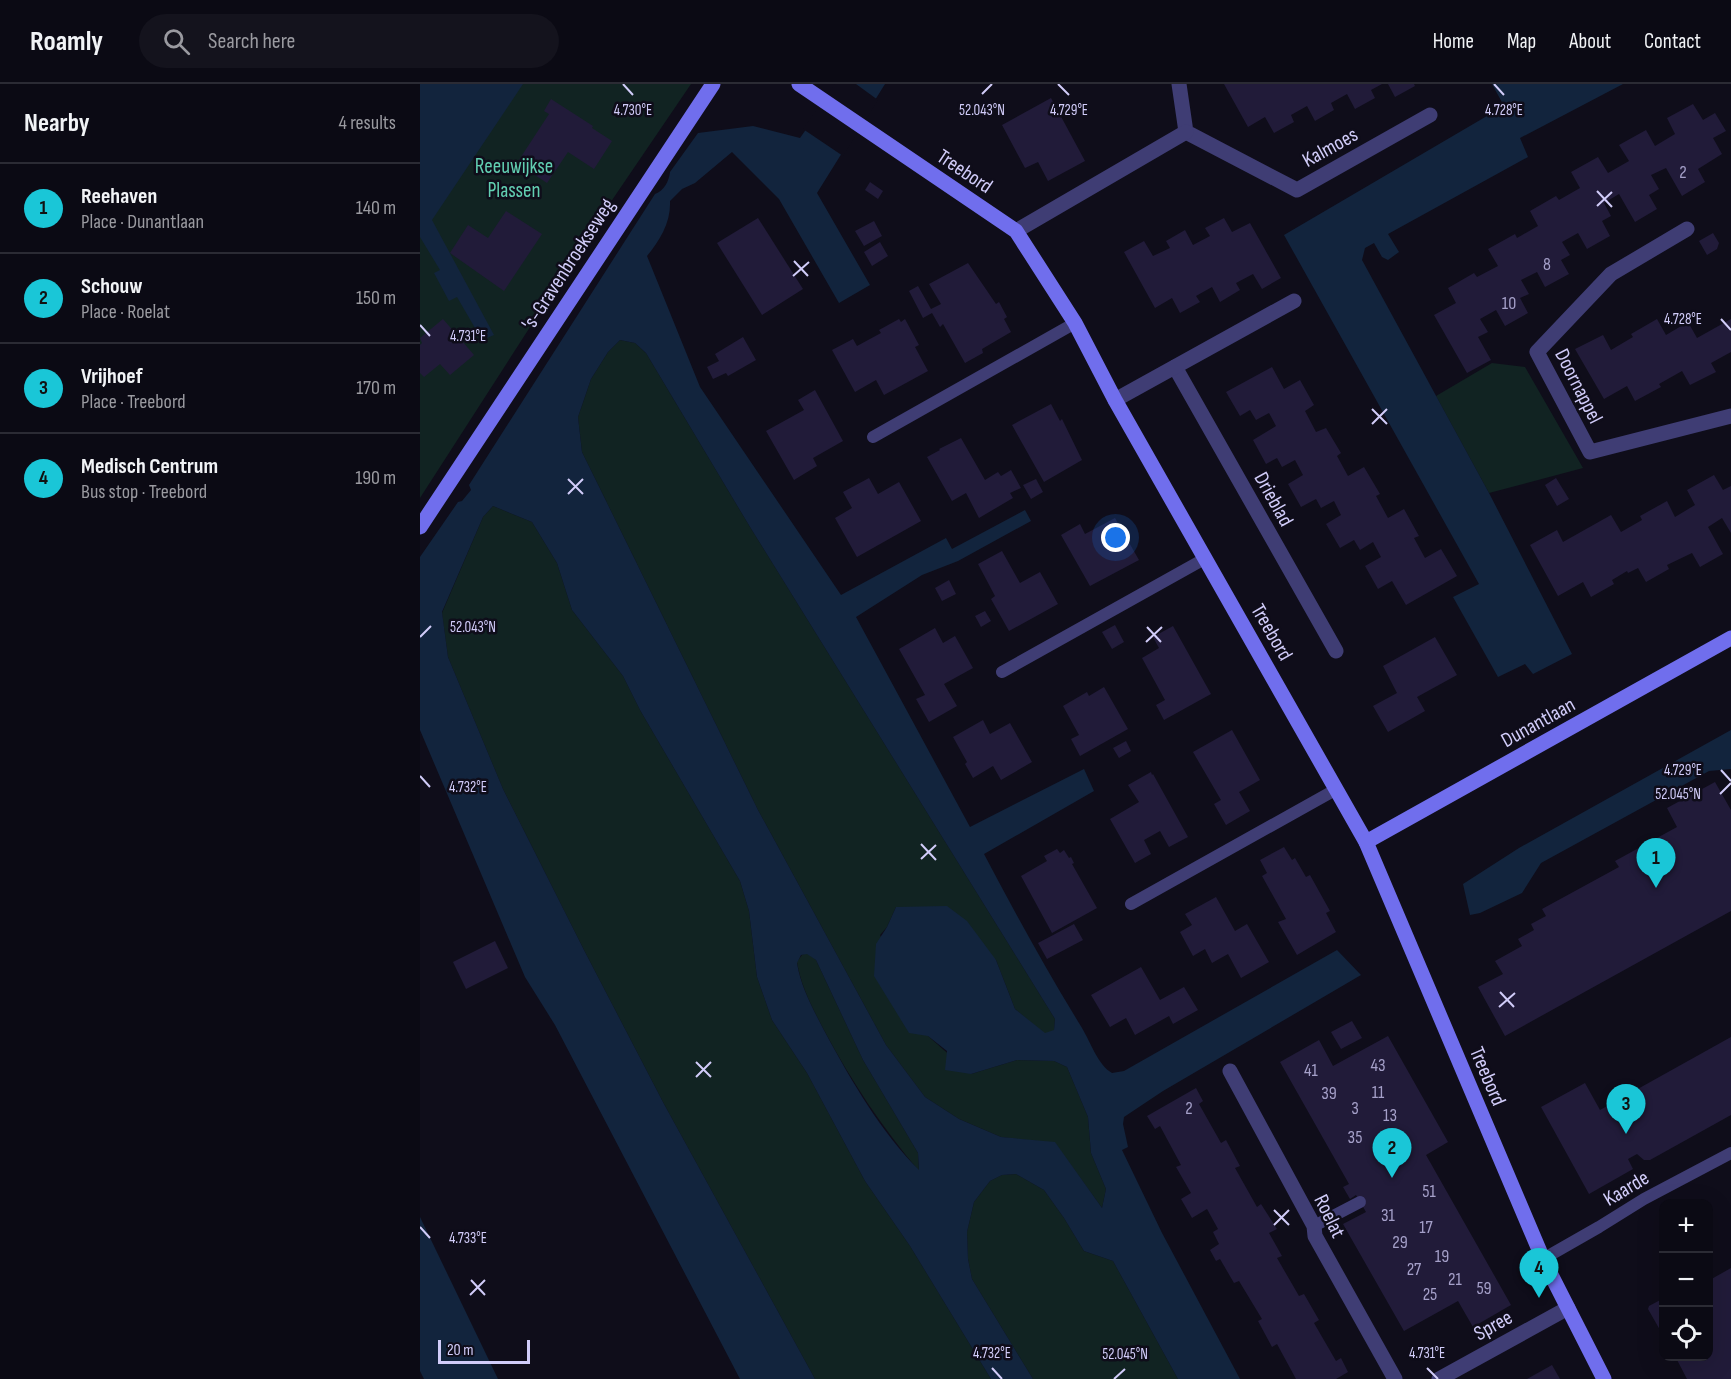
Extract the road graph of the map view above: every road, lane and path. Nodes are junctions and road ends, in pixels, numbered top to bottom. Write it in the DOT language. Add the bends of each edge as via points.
graph roads {
  1 [pos="713,84"];
  2 [pos="1179,84"];
  3 [pos="805,88"];
  4 [pos="1430,115"];
  5 [pos="1185,132"];
  6 [pos="1687,229"];
  7 [pos="1016,231"];
  8 [pos="1294,301"];
  9 [pos="1075,323"];
  10 [pos="1175,367"];
  11 [pos="1114,400"];
  12 [pos="1731,416"];
  13 [pos="873,437"];
  14 [pos="420,527"];
  15 [pos="1206,558"];
  16 [pos="1731,638"];
  17 [pos="1336,651"];
  18 [pos="1002,672"];
  19 [pos="1335,790"];
  20 [pos="1366,842"];
  21 [pos="1131,904"];
  22 [pos="1230,1071"];
  23 [pos="1731,1153"];
  24 [pos="1360,1202"];
  25 [pos="1314,1226"];
  26 [pos="1543,1258"];
  27 [pos="1568,1308"];
  28 [pos="1395,1379"];
  29 [pos="1439,1379"];
  30 [pos="1604,1379"];
  1 -- 14 [label="street, 's-Gravenbroekseweg"];
  2 -- 5 [label="street"];
  3 -- 7 [label="street, Treebord"];
  4 -- 5 [label="street, Kalmoes" via="1297,190"];
  5 -- 7 [label="street"];
  6 -- 12 [label="street, Doornappel" via="1611,274 1537,352 1590,452"];
  7 -- 9 [label="street, Treebord"];
  8 -- 10 [label="street"];
  9 -- 11 [label="street, Treebord"];
  9 -- 13 [label="lane"];
  10 -- 11 [label="street"];
  10 -- 17 [label="street, Drieblad"];
  11 -- 15 [label="street, Treebord"];
  15 -- 18 [label="lane"];
  15 -- 19 [label="street, Treebord"];
  16 -- 20 [label="street, Dunantlaan"];
  19 -- 20 [label="street, Treebord"];
  19 -- 21 [label="lane"];
  20 -- 26 [label="street, Treebord"];
  22 -- 25 [label="street, Roelat"];
  23 -- 26 [label="lane, Kaarde" via="1644,1198"];
  24 -- 25 [label="lane"];
  25 -- 28 [label="street, Roelat" via="1315,1236"];
  26 -- 27 [label="street, Treebord"];
  27 -- 29 [label="street, Spree"];
  27 -- 30 [label="street, Treebord"];
}
